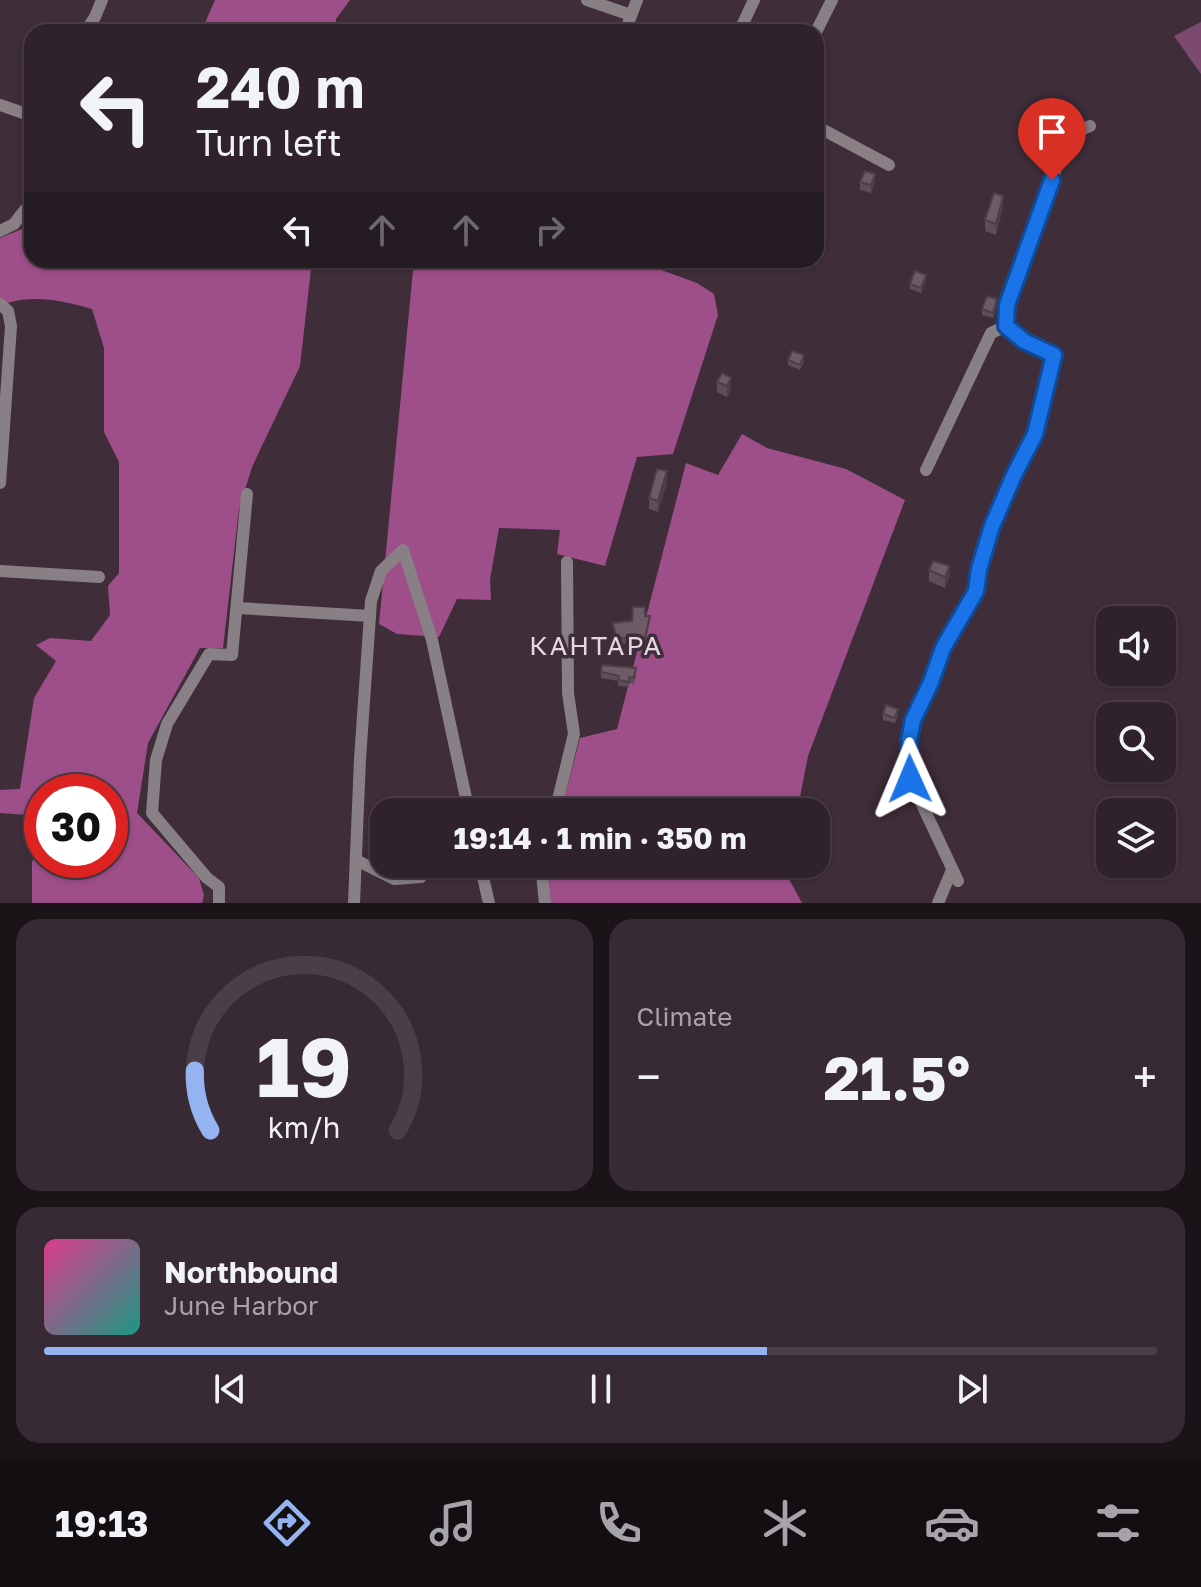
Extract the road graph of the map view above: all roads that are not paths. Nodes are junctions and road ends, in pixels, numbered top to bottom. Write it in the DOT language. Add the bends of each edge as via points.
graph roads {
  1 [pos="102,0"];
  2 [pos="587,0"];
  3 [pos="637,0"];
  4 [pos="754,0"];
  5 [pos="832,0"];
  6 [pos="631,15"];
  7 [pos="90,24"];
  8 [pos="628,24"];
  9 [pos="743,24"];
  10 [pos="820,24"];
  11 [pos="0,105"];
  12 [pos="24,113"];
  13 [pos="1090,126"];
  14 [pos="824,130"];
  15 [pos="889,165"];
  16 [pos="24,211"];
  17 [pos="0,231"];
  18 [pos="0,304"];
  19 [pos="1006,326"];
  20 [pos="926,470"];
  21 [pos="0,483"];
  22 [pos="247,494"];
  23 [pos="567,562"];
  24 [pos="0,571"];
  25 [pos="99,577"];
  26 [pos="238,608"];
  27 [pos="370,616"];
  28 [pos="466,798"];
  29 [pos="558,798"];
  30 [pos="358,861"];
  31 [pos="370,867"];
  32 [pos="483,878"];
  33 [pos="542,878"];
  34 [pos="219,903"];
  35 [pos="354,903"];
  36 [pos="489,903"];
  37 [pos="545,903"];
  38 [pos="938,903"];
  1 -- 7 [label="street"];
  2 -- 6 [label="street"];
  3 -- 6 [label="street"];
  4 -- 9 [label="street"];
  5 -- 10 [label="street"];
  6 -- 8 [label="street"];
  11 -- 12 [label="street"];
  13 -- 19 [label="street" via="1076,132 1061,155 1007,305"];
  14 -- 15 [label="street"];
  16 -- 17 [label="street"];
  18 -- 21 [label="street" via="8,311 11,326"];
  19 -- 20 [label="street" via="991,333"];
  19 -- 38 [label="street" via="1054,355 1035,434 992,526 976,591 943,648 913,720 910,779 955,875"];
  22 -- 26 [label="street"];
  23 -- 29 [label="street" via="568,693 574,734"];
  24 -- 25 [label="street"];
  26 -- 27 [label="street"];
  26 -- 34 [label="street" via="232,655 209,654 167,724 156,760 152,813 219,887"];
  27 -- 28 [label="street" via="381,571 403,550 432,640"];
  27 -- 30 [label="street"];
  30 -- 31 [label="street"];
  30 -- 35 [label="street"];
  32 -- 36 [label="street"];
  33 -- 37 [label="street"];
}
